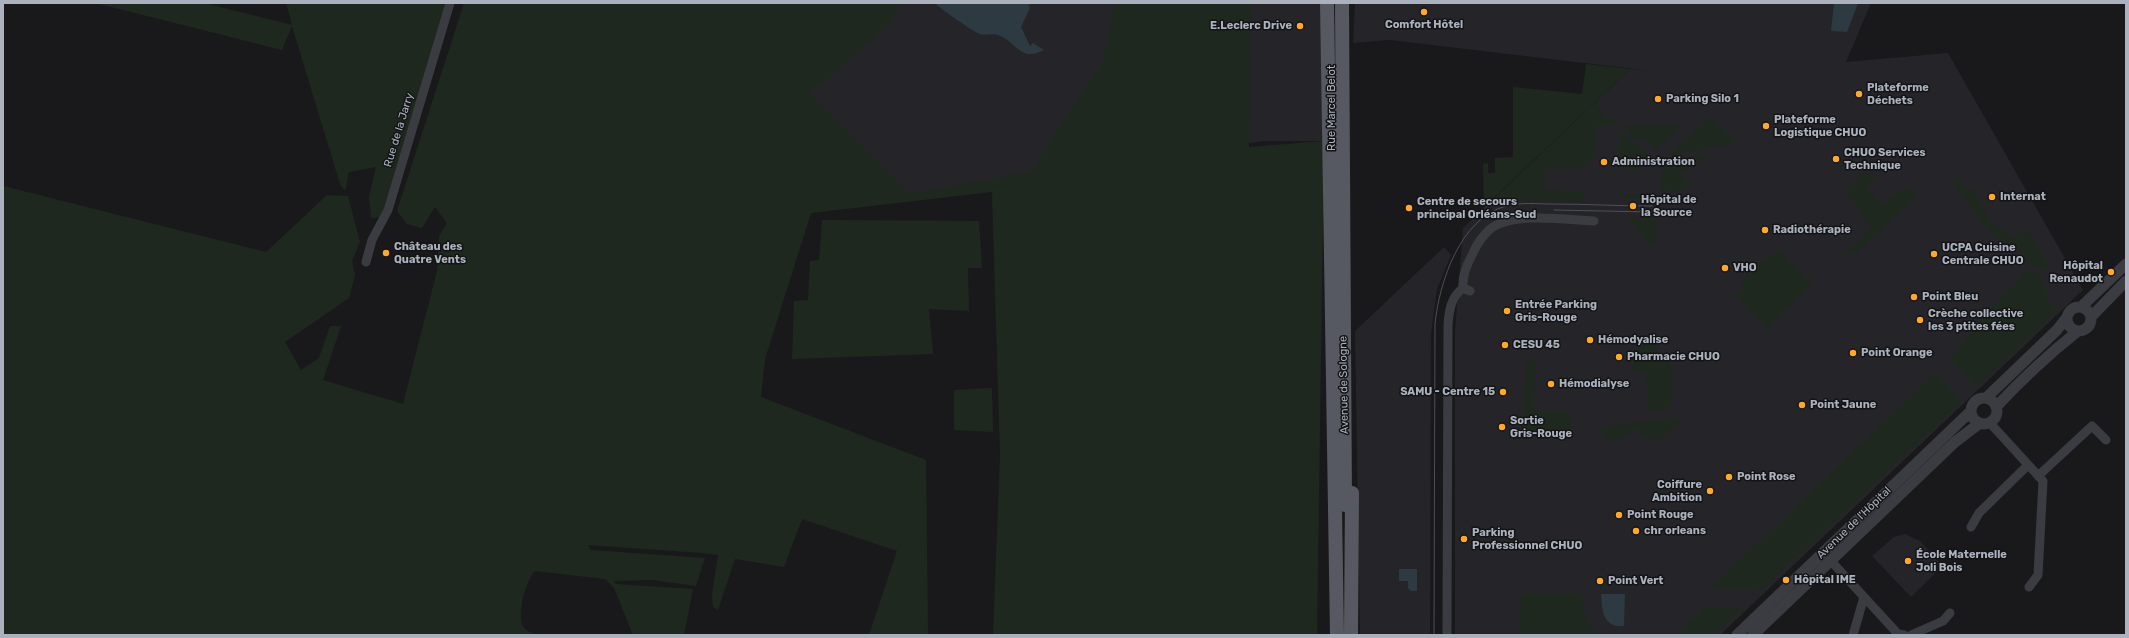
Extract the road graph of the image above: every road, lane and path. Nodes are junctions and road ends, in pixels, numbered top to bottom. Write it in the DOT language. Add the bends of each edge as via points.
graph roads {
  1 [pos="450,3"];
  2 [pos="1327,3"];
  3 [pos="1333,3"];
  4 [pos="1342,3"];
  5 [pos="1348,3"];
  6 [pos="1342,134"];
  7 [pos="1331,213"];
  8 [pos="1594,221"];
  9 [pos="366,262"];
  10 [pos="2126,264"];
  11 [pos="2126,281"];
  12 [pos="2081,307"];
  13 [pos="2067,317"];
  14 [pos="2091,317"];
  15 [pos="2078,331"];
  16 [pos="1986,398"];
  17 [pos="1996,407"];
  18 [pos="1971,411"];
  19 [pos="1344,418"];
  20 [pos="1984,423"];
  21 [pos="2106,440"];
  22 [pos="2028,465"];
  23 [pos="2038,476"];
  24 [pos="1971,527"];
  25 [pos="1826,549"];
  26 [pos="1815,560"];
  27 [pos="1830,563"];
  28 [pos="2029,587"];
  29 [pos="1864,598"];
  30 [pos="1950,614"];
  31 [pos="1337,635"];
  32 [pos="1345,635"];
  33 [pos="1351,635"];
  34 [pos="1447,635"];
  35 [pos="1737,635"];
  36 [pos="1753,635"];
  37 [pos="1853,635"];
  38 [pos="1904,635"];
  39 [pos="1911,635"];
  1 -- 9 [label="street, Rue de la Jarry" via="388,210 372,240"];
  2 -- 7 [label="main road"];
  3 -- 7 [label="main road, Rue Marcel Belot"];
  4 -- 6 [label="main road, Rue Marcel Belot"];
  5 -- 6 [label="main road"];
  6 -- 19 [label="main road, Avenue de Sologne"];
  7 -- 31 [label="main road"];
  8 -- 34 [label="street" via="1521,219 1505,222 1489,230 1466,267 1462,279 1467,290 1454,297 1448,325"];
  10 -- 12 [label="street"];
  11 -- 14 [label="street"];
  12 -- 13 [label="street" via="2071,310"];
  12 -- 14 [label="street" via="2088,311"];
  13 -- 15 [label="street" via="2068,325"];
  13 -- 16 [label="street" via="2057,330"];
  14 -- 15 [label="street" via="2088,327"];
  15 -- 17 [label="street" via="2040,363"];
  16 -- 17 [label="street"];
  16 -- 18 [label="street" via="1976,401"];
  17 -- 20 [label="street" via="1996,414"];
  18 -- 20 [label="street" via="1974,418"];
  18 -- 25 [label="street, Avenue de l'Hôpital"];
  19 -- 32 [label="main road, Avenue de Sologne"];
  19 -- 33 [label="main road" via="1352,489"];
  20 -- 22 [label="street"];
  20 -- 27 [label="street, Avenue de l'Hôpital" via="1955,442"];
  21 -- 23 [label="street" via="2092,426"];
  22 -- 23 [label="street"];
  22 -- 24 [label="street" via="1979,513"];
  23 -- 28 [label="street" via="2043,481 2038,575"];
  25 -- 26 [label="street, Avenue de l'Hôpital"];
  25 -- 27 [label="street"];
  26 -- 27 [label="street"];
  26 -- 35 [label="street, Avenue de l'Hôpital"];
  27 -- 29 [label="street"];
  27 -- 36 [label="street, Avenue de l'Hôpital"];
  29 -- 37 [label="street"];
  29 -- 38 [label="street" via="1898,634"];
  30 -- 39 [label="street" via="1943,621"];
}
